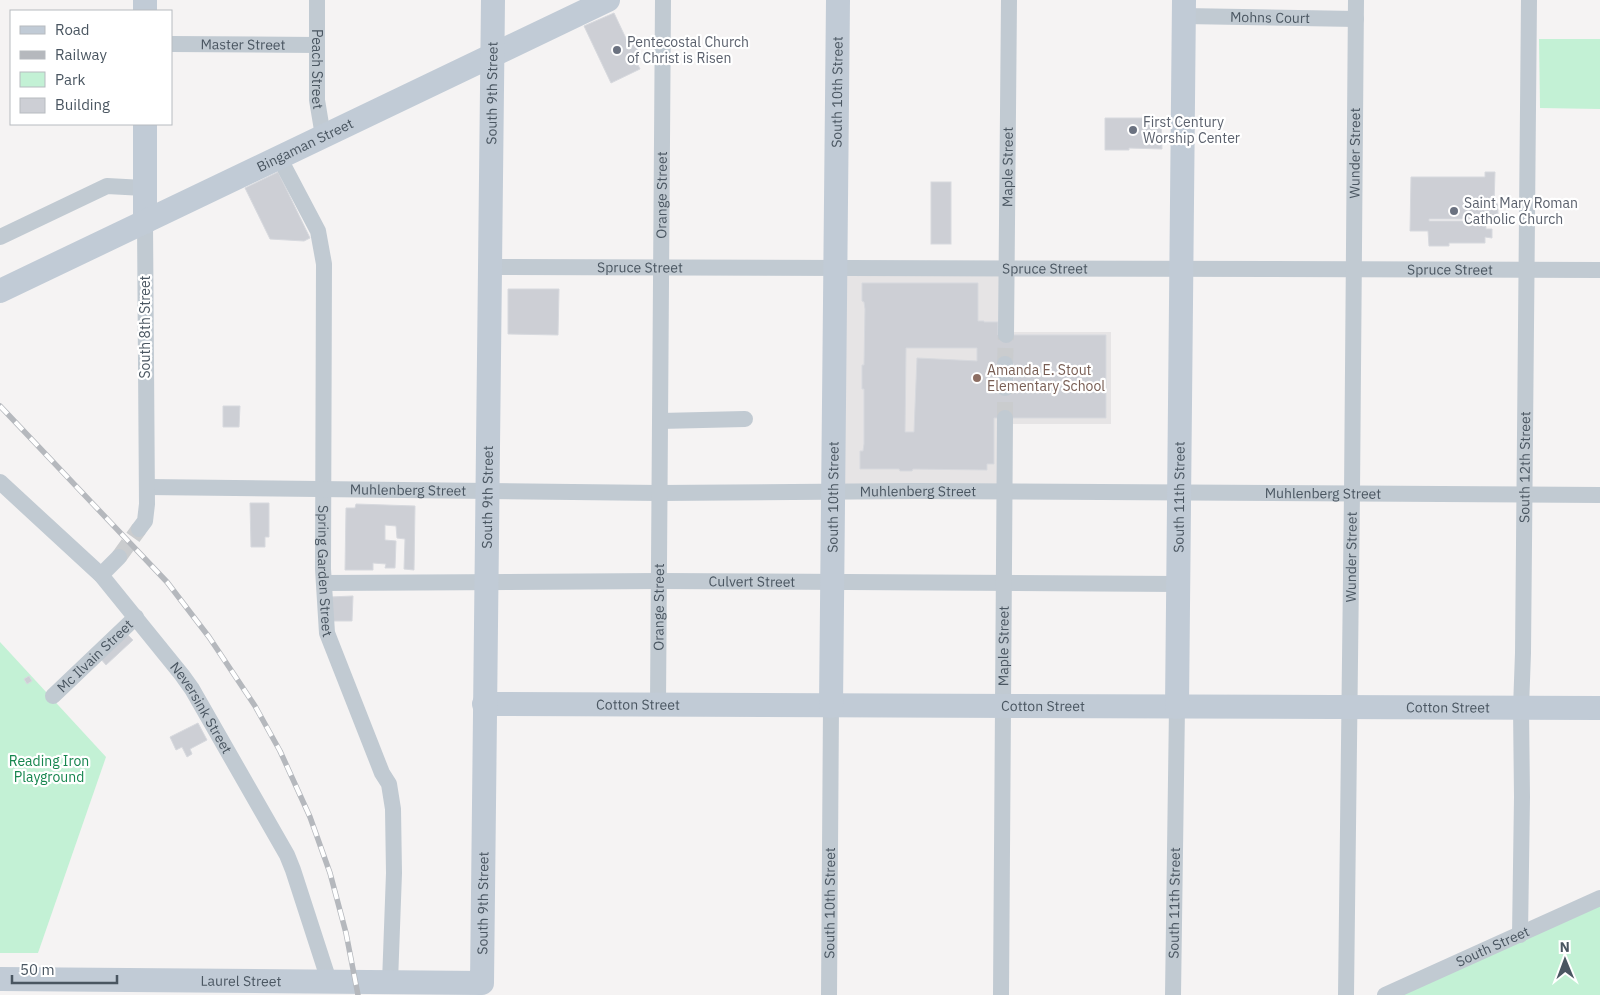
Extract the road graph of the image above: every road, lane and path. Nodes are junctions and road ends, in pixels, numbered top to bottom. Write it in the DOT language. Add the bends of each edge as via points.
graph roads {
  1 [pos="317,0"];
  2 [pos="493,0"];
  3 [pos="608,0"];
  4 [pos="663,0"];
  5 [pos="838,0"];
  6 [pos="1009,0"];
  7 [pos="1356,0"];
  8 [pos="1528,0"];
  9 [pos="1184,8"];
  10 [pos="1356,19"];
  11 [pos="172,44"];
  12 [pos="317,45"];
  13 [pos="492,56"];
  14 [pos="145,125"];
  15 [pos="323,136"];
  16 [pos="280,157"];
  17 [pos="144,188"];
  18 [pos="144,222"];
  19 [pos="0,237"];
  20 [pos="490,267"];
  21 [pos="1006,267"];
  22 [pos="661,268"];
  23 [pos="835,268"];
  24 [pos="1181,269"];
  25 [pos="1354,269"];
  26 [pos="1526,270"];
  27 [pos="1600,270"];
  28 [pos="0,291"];
  29 [pos="1006,335"];
  30 [pos="1005,364"];
  31 [pos="1005,388"];
  32 [pos="1005,418"];
  33 [pos="745,419"];
  34 [pos="660,420"];
  35 [pos="0,482"];
  36 [pos="146,487"];
  37 [pos="323,490"];
  38 [pos="487,491"];
  39 [pos="833,492"];
  40 [pos="1004,492"];
  41 [pos="659,493"];
  42 [pos="1179,493"];
  43 [pos="1352,493"];
  44 [pos="1524,494"];
  45 [pos="1600,495"];
  46 [pos="139,529"];
  47 [pos="118,556"];
  48 [pos="101,576"];
  49 [pos="659,581"];
  50 [pos="486,582"];
  51 [pos="324,583"];
  52 [pos="832,583"];
  53 [pos="1004,583"];
  54 [pos="1178,584"];
  55 [pos="136,617"];
  56 [pos="53,696"];
  57 [pos="484,704"];
  58 [pos="658,705"];
  59 [pos="831,706"];
  60 [pos="1004,706"];
  61 [pos="1177,707"];
  62 [pos="1349,708"];
  63 [pos="1521,708"];
  64 [pos="1600,708"];
  65 [pos="1600,898"];
  66 [pos="1520,935"];
  67 [pos="0,979"];
  68 [pos="329,981"];
  69 [pos="390,982"];
  70 [pos="482,989"];
  71 [pos="829,995"];
  72 [pos="1001,995"];
  73 [pos="1173,995"];
  74 [pos="1346,995"];
  75 [pos="1386,995"];
  1 -- 12 [label="street, Peach Street"];
  2 -- 13 [label="street, South 9th Street"];
  3 -- 13 [label="street, Bingaman Street"];
  4 -- 22 [label="street, Orange Street"];
  5 -- 23 [label="street, South 10th Street"];
  6 -- 21 [label="street, Maple Street"];
  7 -- 10 [label="street, Wunder Street"];
  8 -- 26 [label="street, South 12th Street"];
  9 -- 10 [label="street, Mohns Court"];
  9 -- 24 [label="street, South 11th Street"];
  10 -- 25 [label="street, Wunder Street"];
  11 -- 12 [label="street, Master Street"];
  12 -- 15 [label="street, Peach Street" via="317,100"];
  13 -- 15 [label="street, Bingaman Street"];
  13 -- 20 [label="street, South 9th Street"];
  14 -- 17 [label="street, South 8th Street"];
  15 -- 16 [label="street, Bingaman Street"];
  16 -- 18 [label="street, Bingaman Street"];
  16 -- 37 [label="street, Spring Garden Street" via="318,231 324,264"];
  17 -- 18 [label="street, South 8th Street"];
  17 -- 19 [label="street" via="106,186"];
  18 -- 28 [label="street, Bingaman Street"];
  18 -- 36 [label="street, South 8th Street"];
  20 -- 22 [label="street, Spruce Street"];
  20 -- 38 [label="street, South 9th Street"];
  21 -- 23 [label="street, Spruce Street"];
  21 -- 24 [label="street, Spruce Street"];
  21 -- 29 [label="street, Maple Street"];
  22 -- 23 [label="street, Spruce Street"];
  22 -- 34 [label="street, Orange Street"];
  23 -- 39 [label="street, South 10th Street"];
  24 -- 25 [label="street, Spruce Street"];
  24 -- 42 [label="street, South 11th Street"];
  25 -- 26 [label="street, Spruce Street"];
  25 -- 43 [label="street, Wunder Street"];
  26 -- 27 [label="street, Spruce Street"];
  26 -- 44 [label="street, South 12th Street"];
  30 -- 31 [label="street"];
  32 -- 40 [label="street, Maple Street"];
  33 -- 34 [label="street"];
  34 -- 41 [label="street, Orange Street"];
  35 -- 48 [label="street, Neversink Street"];
  36 -- 37 [label="street, Muhlenberg Street"];
  36 -- 46 [label="street, South 8th Street" via="145,521"];
  37 -- 38 [label="street, Muhlenberg Street"];
  37 -- 51 [label="street, Spring Garden Street"];
  38 -- 41 [label="street, Muhlenberg Street"];
  38 -- 50 [label="street, South 9th Street"];
  39 -- 40 [label="street, Muhlenberg Street"];
  39 -- 41 [label="street, Muhlenberg Street"];
  39 -- 52 [label="street, South 10th Street"];
  40 -- 42 [label="street, Muhlenberg Street"];
  40 -- 53 [label="street, Maple Street"];
  41 -- 49 [label="street, Orange Street"];
  42 -- 43 [label="street, Muhlenberg Street"];
  42 -- 54 [label="street, South 11th Street"];
  43 -- 44 [label="street, Muhlenberg Street"];
  43 -- 62 [label="street, Wunder Street"];
  44 -- 45 [label="street, Muhlenberg Street"];
  44 -- 63 [label="street, South 12th Street"];
  47 -- 48 [label="street"];
  48 -- 55 [label="street, Neversink Street"];
  49 -- 50 [label="street, Culvert Street"];
  49 -- 52 [label="street, Culvert Street"];
  49 -- 58 [label="street, Orange Street"];
  50 -- 51 [label="street, Culvert Street"];
  50 -- 57 [label="street, South 9th Street"];
  51 -- 69 [label="street, Spring Garden Street" via="327,633 382,774 389,784 392,802 394,873"];
  52 -- 53 [label="street, Culvert Street"];
  52 -- 59 [label="street, South 10th Street"];
  53 -- 54 [label="street, Culvert Street"];
  53 -- 60 [label="street, Maple Street"];
  54 -- 61 [label="street, South 11th Street"];
  55 -- 56 [label="street, Mc Ilvain Street"];
  55 -- 68 [label="street, Neversink Street" via="192,689 287,855"];
  57 -- 58 [label="street, Cotton Street"];
  57 -- 70 [label="street, South 9th Street"];
  58 -- 59 [label="street, Cotton Street"];
  59 -- 60 [label="street, Cotton Street"];
  59 -- 71 [label="street, South 10th Street"];
  60 -- 61 [label="street, Cotton Street"];
  60 -- 72 [label="street, Maple Street"];
  61 -- 62 [label="street, Cotton Street"];
  61 -- 73 [label="street, South 11th Street"];
  62 -- 63 [label="street, Cotton Street"];
  62 -- 74 [label="street, Wunder Street"];
  63 -- 64 [label="street, Cotton Street"];
  63 -- 66 [label="street, South 12th Street"];
  65 -- 66 [label="street, South Street"];
  66 -- 75 [label="street, South Street"];
  67 -- 68 [label="street, Laurel Street"];
  68 -- 69 [label="street, Laurel Street"];
  69 -- 70 [label="street, Laurel Street"];
}
